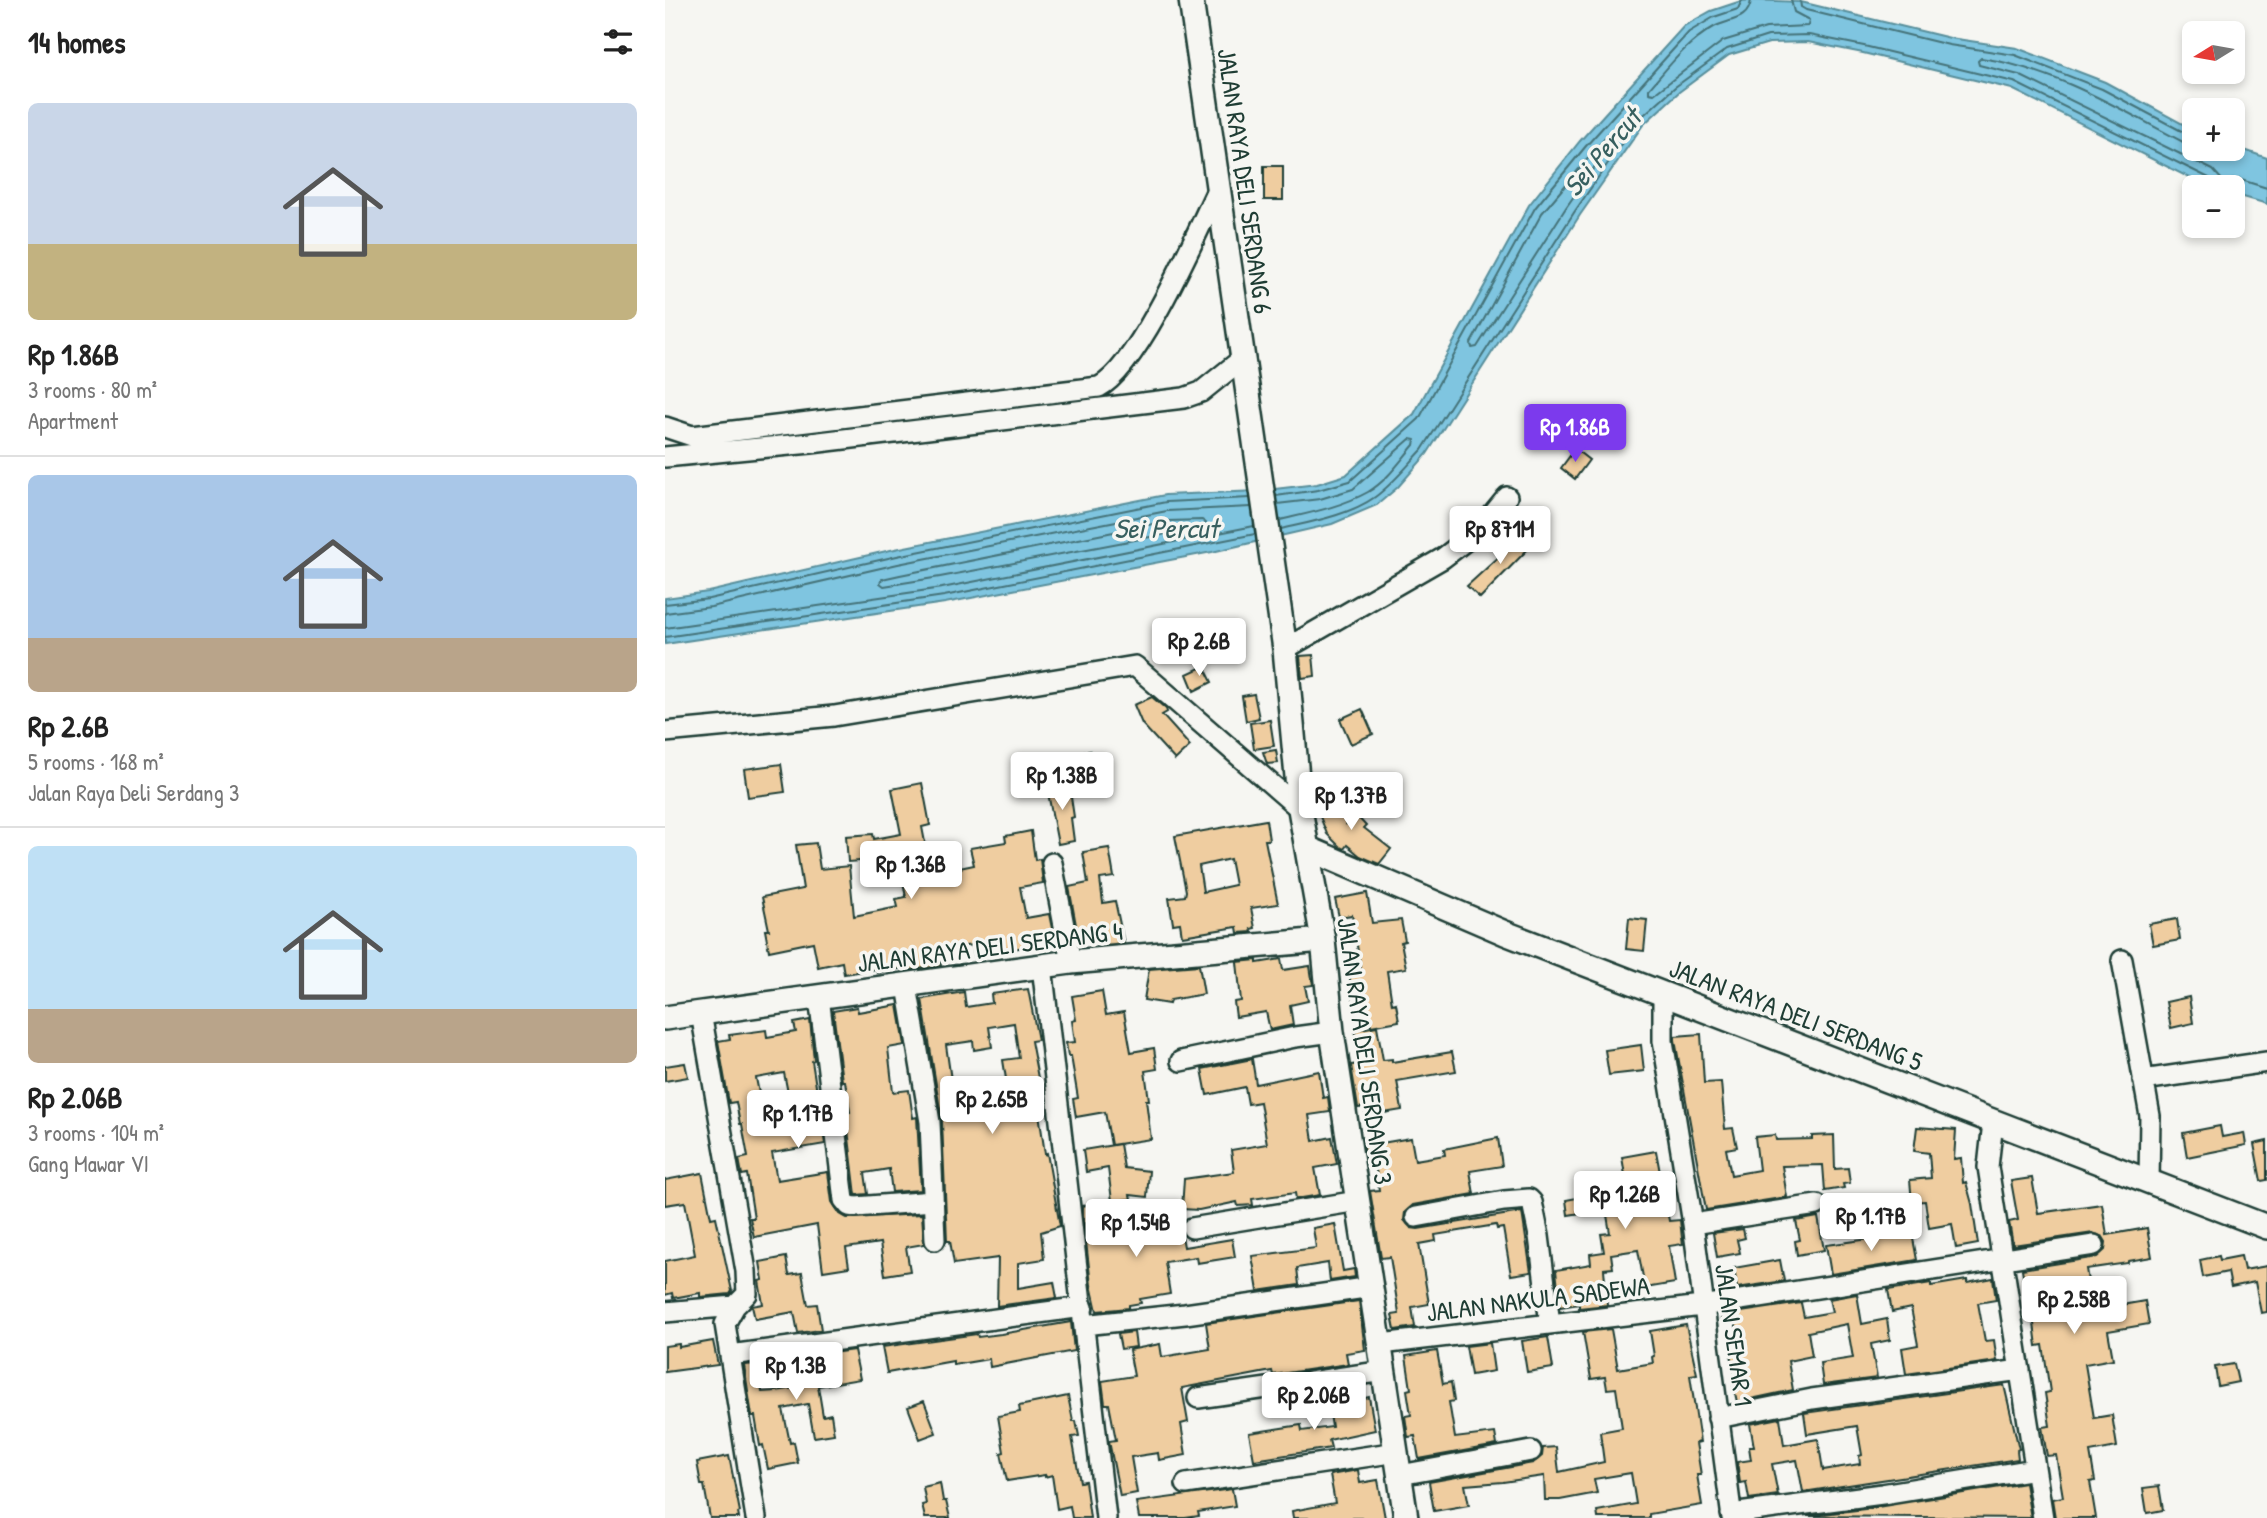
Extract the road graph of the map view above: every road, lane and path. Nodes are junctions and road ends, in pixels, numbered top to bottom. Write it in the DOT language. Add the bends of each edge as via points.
graph roads {
  1 [pos="1191,0"];
  2 [pos="1218,188"];
  3 [pos="1242,364"];
  4 [pos="665,427"];
  5 [pos="665,457"];
  6 [pos="1507,497"];
  7 [pos="1275,592"];
  8 [pos="1285,649"];
  9 [pos="665,732"];
  10 [pos="1300,809"];
  11 [pos="1307,848"];
  12 [pos="1052,863"];
  13 [pos="1323,940"];
  14 [pos="2122,960"];
  15 [pos="1071,962"];
  16 [pos="1042,966"];
  17 [pos="907,986"];
  18 [pos="819,997"];
  19 [pos="1662,999"];
  20 [pos="701,1013"];
  21 [pos="665,1018"];
  22 [pos="1332,1032"];
  23 [pos="1181,1061"];
  24 [pos="2267,1062"];
  25 [pos="2143,1080"];
  26 [pos="1992,1124"];
  27 [pos="2149,1182"];
  28 [pos="933,1201"];
  29 [pos="1358,1201"];
  30 [pos="1817,1205"];
  31 [pos="1416,1217"];
  32 [pos="1693,1224"];
  33 [pos="2267,1227"];
  34 [pos="1192,1228"];
  35 [pos="935,1240"];
  36 [pos="2094,1245"];
  37 [pos="2002,1259"];
  38 [pos="1372,1287"];
  39 [pos="735,1306"];
  40 [pos="1702,1306"];
  41 [pos="665,1312"];
  42 [pos="1084,1316"];
  43 [pos="1550,1324"];
  44 [pos="1381,1344"];
  45 [pos="730,1355"];
  46 [pos="2019,1370"];
  47 [pos="1385,1371"];
  48 [pos="1198,1398"];
  49 [pos="1718,1418"];
  50 [pos="1531,1451"];
  51 [pos="1397,1452"];
  52 [pos="2035,1469"];
  53 [pos="1400,1475"];
  54 [pos="1186,1484"];
  55 [pos="1731,1516"];
  56 [pos="756,1518"];
  57 [pos="1106,1518"];
  58 [pos="1406,1518"];
  59 [pos="2043,1518"];
  1 -- 2 [label="street, JALAN RAYA DELI SERDANG 6"];
  2 -- 3 [label="street, JALAN RAYA DELI SERDANG 6"];
  2 -- 4 [label="street" via="1136,348 1098,387 692,436"];
  3 -- 5 [label="street" via="1201,393 1184,398"];
  3 -- 7 [label="street, JALAN RAYA DELI SERDANG 6"];
  6 -- 8 [label="street" via="1481,529 1443,558"];
  7 -- 8 [label="street, JALAN RAYA DELI SERDANG 3"];
  8 -- 10 [label="street, JALAN RAYA DELI SERDANG 3"];
  9 -- 10 [label="street" via="834,716 1135,666"];
  10 -- 11 [label="street, JALAN RAYA DELI SERDANG 3"];
  11 -- 13 [label="street, JALAN RAYA DELI SERDANG 3"];
  11 -- 19 [label="street, JALAN RAYA DELI SERDANG 5"];
  12 -- 15 [label="street"];
  13 -- 15 [label="street, JALAN RAYA DELI SERDANG 4"];
  13 -- 22 [label="street, JALAN RAYA DELI SERDANG 3"];
  14 -- 25 [label="street"];
  15 -- 16 [label="street, JALAN RAYA DELI SERDANG 4"];
  16 -- 17 [label="street, JALAN RAYA DELI SERDANG 4"];
  16 -- 42 [label="street"];
  17 -- 18 [label="street, JALAN RAYA DELI SERDANG 4"];
  17 -- 28 [label="street" via="930,1122"];
  18 -- 20 [label="street, JALAN RAYA DELI SERDANG 4"];
  18 -- 28 [label="street" via="844,1200 856,1207"];
  19 -- 26 [label="street, JALAN RAYA DELI SERDANG 5"];
  19 -- 32 [label="street, JALAN SEMAR 1" via="1663,1041"];
  20 -- 21 [label="street, JALAN RAYA DELI SERDANG 4"];
  20 -- 39 [label="street" via="746,1271 747,1294"];
  22 -- 23 [label="street"];
  22 -- 29 [label="street, JALAN RAYA DELI SERDANG 3"];
  24 -- 25 [label="street"];
  25 -- 27 [label="street" via="2150,1116"];
  26 -- 27 [label="street, JALAN RAYA DELI SERDANG 5"];
  26 -- 37 [label="street" via="1988,1167"];
  27 -- 33 [label="street, JALAN RAYA DELI SERDANG 5"];
  28 -- 35 [label="street"];
  29 -- 34 [label="street"];
  29 -- 38 [label="street, JALAN RAYA DELI SERDANG 3"];
  30 -- 32 [label="street"];
  31 -- 43 [label="street" via="1529,1199 1539,1236"];
  32 -- 40 [label="street, JALAN SEMAR 1"];
  36 -- 37 [label="street, JALAN NAKULA SADEWA"];
  37 -- 40 [label="street, JALAN NAKULA SADEWA"];
  37 -- 46 [label="street"];
  38 -- 42 [label="street" via="1185,1314"];
  38 -- 44 [label="street, JALAN RAYA DELI SERDANG 3"];
  39 -- 41 [label="street"];
  39 -- 45 [label="street" via="725,1324"];
  40 -- 43 [label="street, JALAN NAKULA SADEWA"];
  40 -- 49 [label="street, JALAN SEMAR 1"];
  42 -- 45 [label="street"];
  42 -- 57 [label="street"];
  43 -- 44 [label="street, JALAN NAKULA SADEWA"];
  44 -- 47 [label="street, JALAN RAYA DELI SERDANG 3"];
  45 -- 56 [label="street"];
  46 -- 49 [label="street" via="1812,1399"];
  46 -- 52 [label="street"];
  47 -- 48 [label="street"];
  47 -- 51 [label="street, JALAN RAYA DELI SERDANG 3"];
  49 -- 55 [label="street, JALAN SEMAR 1"];
  50 -- 53 [label="street"];
  51 -- 53 [label="street, JALAN RAYA DELI SERDANG 3"];
  51 -- 54 [label="street"];
  52 -- 55 [label="street"];
  52 -- 59 [label="street"];
  53 -- 58 [label="street, JALAN RAYA DELI SERDANG 3"];
}
